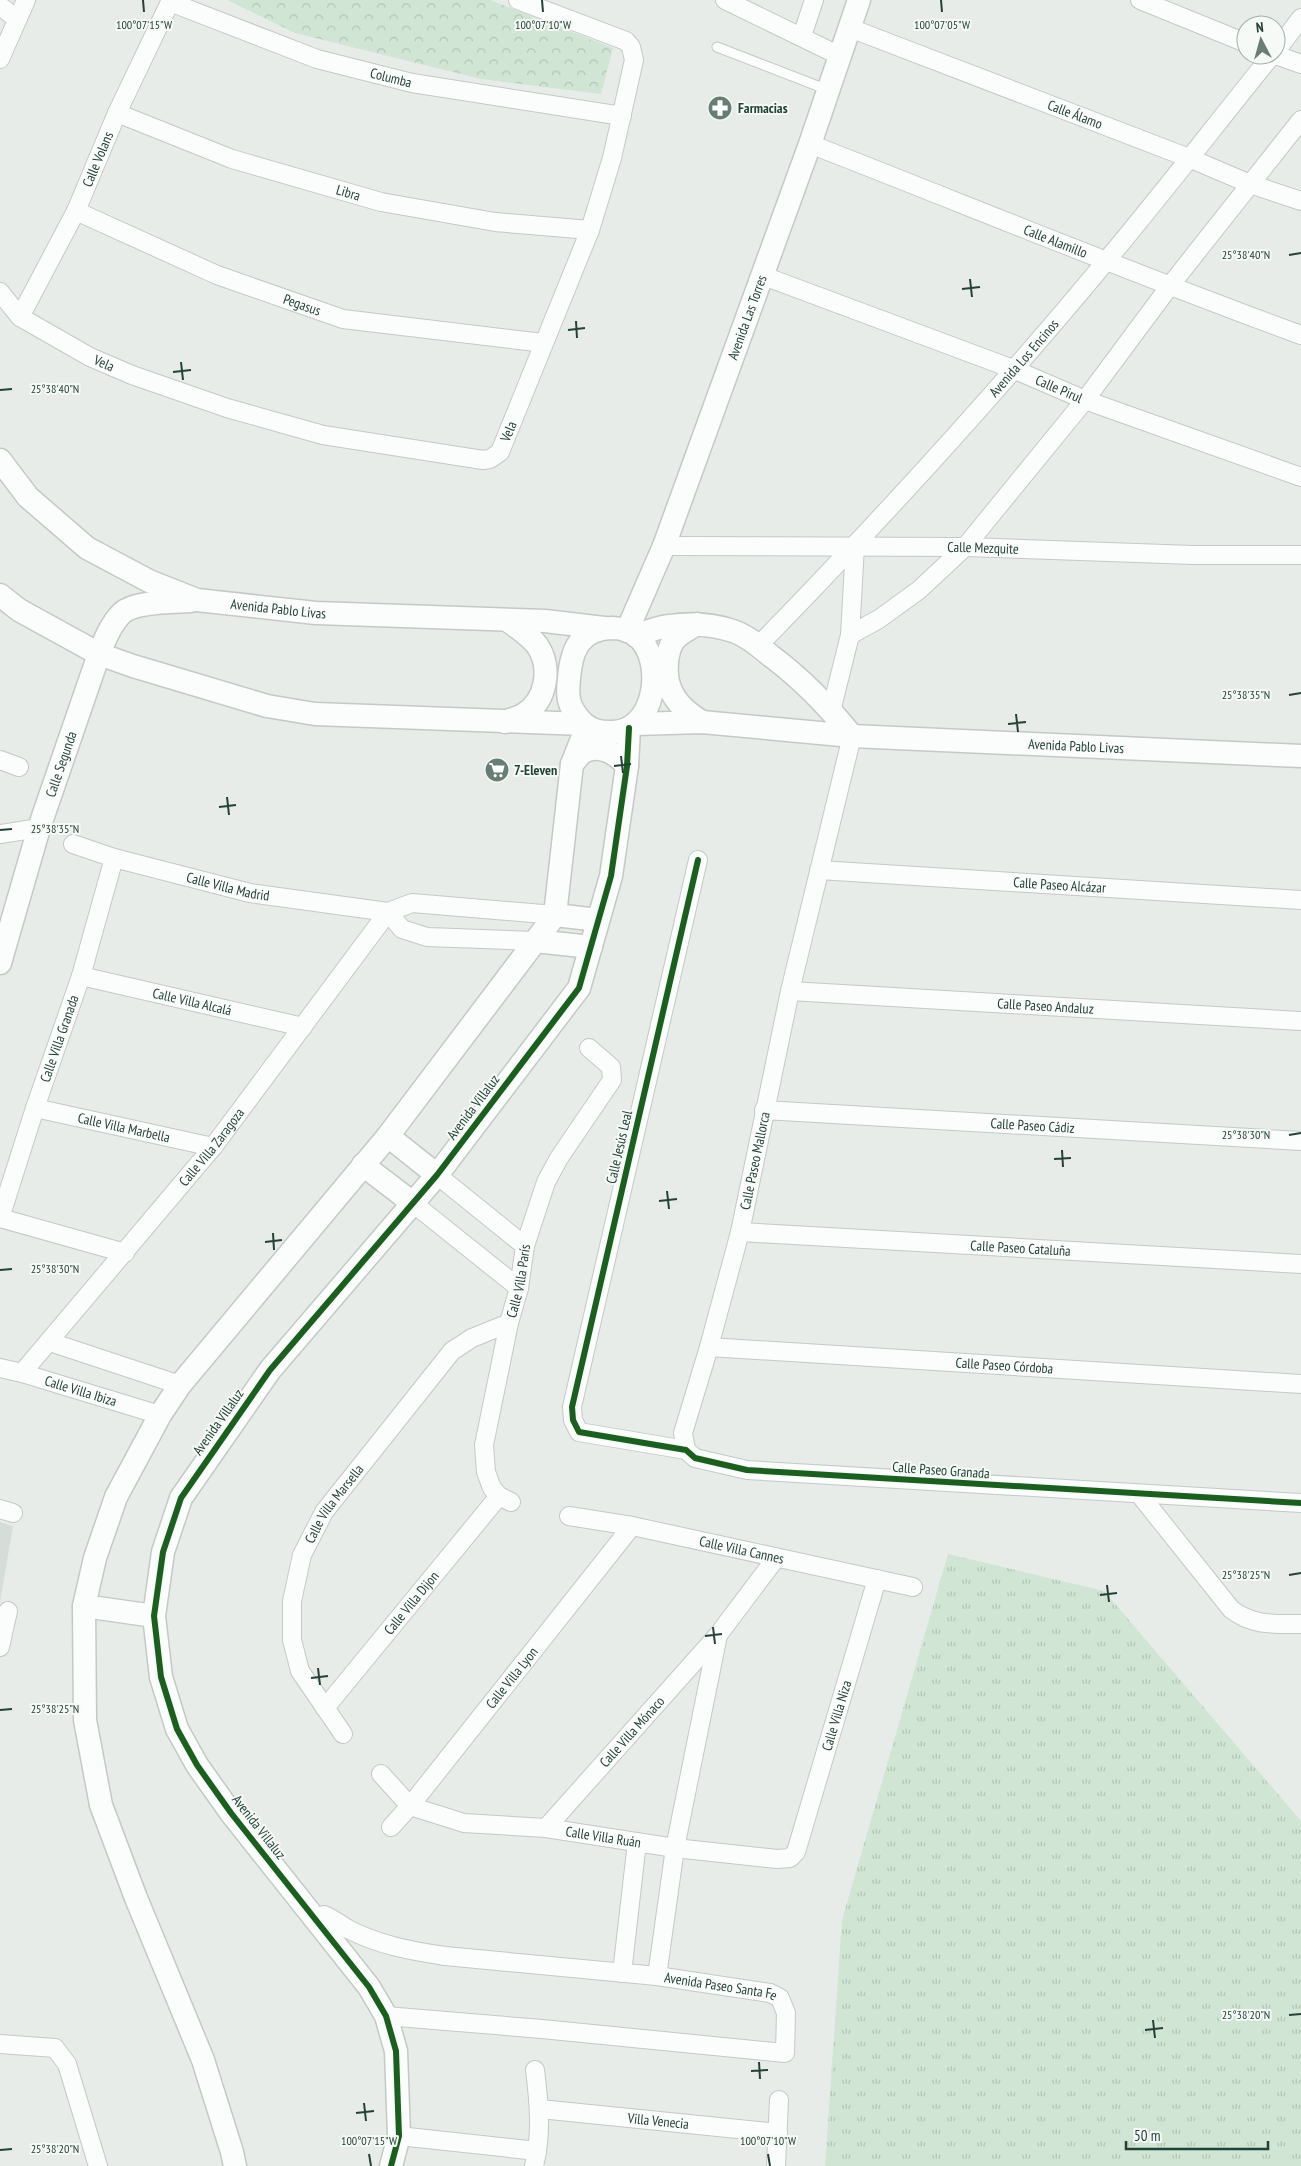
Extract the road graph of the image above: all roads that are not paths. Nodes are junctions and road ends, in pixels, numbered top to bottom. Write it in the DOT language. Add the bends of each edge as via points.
graph roads {
  1 [pos="26,0"];
  2 [pos="520,0"];
  3 [pos="726,0"];
  4 [pos="814,0"];
  5 [pos="859,0"];
  6 [pos="1140,0"];
  7 [pos="171,1"];
  8 [pos="0,6"];
  9 [pos="1301,18"];
  10 [pos="17,19"];
  11 [pos="850,28"];
  12 [pos="802,36"];
  13 [pos="1286,37"];
  14 [pos="1236,39"];
  15 [pos="717,47"];
  16 [pos="840,56"];
  17 [pos="1286,59"];
  18 [pos="0,60"];
  19 [pos="1301,64"];
  20 [pos="1266,65"];
  21 [pos="828,90"];
  22 [pos="117,113"];
  23 [pos="622,116"];
  24 [pos="1301,120"];
  25 [pos="810,144"];
  26 [pos="1189,158"];
  27 [pos="1250,184"];
  28 [pos="1301,201"];
  29 [pos="76,211"];
  30 [pos="590,230"];
  31 [pos="1107,260"];
  32 [pos="761,275"];
  33 [pos="1169,287"];
  34 [pos="0,292"];
  35 [pos="20,317"];
  36 [pos="1301,335"];
  37 [pos="543,343"];
  38 [pos="1013,369"];
  39 [pos="1085,400"];
  40 [pos="0,460"];
  41 [pos="1301,477"];
  42 [pos="664,546"];
  43 [pos="855,546"];
  44 [pos="966,547"];
  45 [pos="1301,555"];
  46 [pos="0,595"];
  47 [pos="197,600"];
  48 [pos="507,620"];
  49 [pos="697,624"];
  50 [pos="623,632"];
  51 [pos="850,635"];
  52 [pos="758,646"];
  53 [pos="99,654"];
  54 [pos="831,710"];
  55 [pos="504,722"];
  56 [pos="702,722"];
  57 [pos="585,725"];
  58 [pos="632,726"];
  59 [pos="852,736"];
  60 [pos="1301,756"];
  61 [pos="0,760"];
  62 [pos="572,764"];
  63 [pos="627,766"];
  64 [pos="19,767"];
  65 [pos="38,828"];
  66 [pos="0,834"];
  67 [pos="73,844"];
  68 [pos="114,858"];
  69 [pos="698,860"];
  70 [pos="819,870"];
  71 [pos="1301,900"];
  72 [pos="388,912"];
  73 [pos="555,914"];
  74 [pos="598,920"];
  75 [pos="535,941"];
  76 [pos="591,946"];
  77 [pos="0,963"];
  78 [pos="81,976"];
  79 [pos="790,991"];
  80 [pos="1301,1021"];
  81 [pos="303,1027"];
  82 [pos="589,1048"];
  83 [pos="35,1108"];
  84 [pos="764,1110"];
  85 [pos="388,1136"];
  86 [pos="1301,1141"];
  87 [pos="213,1148"];
  88 [pos="363,1165"];
  89 [pos="438,1175"];
  90 [pos="414,1204"];
  91 [pos="0,1218"];
  92 [pos="740,1232"];
  93 [pos="525,1246"];
  94 [pos="125,1253"];
  95 [pos="1301,1264"];
  96 [pos="519,1288"];
  97 [pos="508,1323"];
  98 [pos="50,1342"];
  99 [pos="709,1347"];
  100 [pos="0,1368"];
  101 [pos="22,1373"];
  102 [pos="1301,1384"];
  103 [pos="180,1385"];
  104 [pos="160,1414"];
  105 [pos="586,1434"];
  106 [pos="686,1450"];
  107 [pos="1140,1495"];
  108 [pos="505,1499"];
  109 [pos="1301,1503"];
  110 [pos="569,1516"];
  111 [pos="632,1526"];
  112 [pos="776,1558"];
  113 [pos="877,1579"];
  114 [pos="913,1587"];
  115 [pos="84,1606"];
  116 [pos="8,1611"];
  117 [pos="154,1616"];
  118 [pos="1301,1624"];
  119 [pos="718,1635"];
  120 [pos="0,1647"];
  121 [pos="325,1708"];
  122 [pos="344,1734"];
  123 [pos="381,1774"];
  124 [pos="410,1806"];
  125 [pos="390,1827"];
  126 [pos="546,1828"];
  127 [pos="637,1842"];
  128 [pos="674,1848"];
  129 [pos="796,1852"];
  130 [pos="324,1918"];
  131 [pos="622,1973"];
  132 [pos="657,1976"];
  133 [pos="386,2016"];
  134 [pos="0,2044"];
  135 [pos="535,2070"];
  136 [pos="779,2100"];
  137 [pos="540,2109"];
  138 [pos="778,2133"];
  139 [pos="400,2136"];
  140 [pos="536,2158"];
  141 [pos="98,2166"];
  142 [pos="235,2166"];
  143 [pos="395,2166"];
  144 [pos="776,2166"];
  1 -- 10 [label="street"];
  2 -- 23 [label="street, Vela" via="626,41 634,60"];
  3 -- 12 [label="street"];
  4 -- 12 [label="street"];
  5 -- 11 [label="street, Avenida Las Torres"];
  6 -- 14 [label="street"];
  7 -- 22 [label="street, Calle Volans"];
  7 -- 23 [label="street, Columba" via="317,59 402,81"];
  8 -- 10 [label="street"];
  9 -- 13 [label="street"];
  10 -- 18 [label="street"];
  11 -- 16 [label="street, Avenida Las Torres"];
  11 -- 26 [label="street, Calle Álamo"];
  12 -- 16 [label="street"];
  15 -- 21 [label="lane"];
  16 -- 21 [label="street, Avenida Las Torres"];
  17 -- 19 [label="street"];
  20 -- 26 [label="street, Avenida Los Encinos"];
  21 -- 25 [label="street, Avenida Las Torres"];
  22 -- 29 [label="street, Calle Volans"];
  22 -- 30 [label="street, Libra" via="232,159 381,202 495,222"];
  23 -- 30 [label="street, Vela"];
  24 -- 27 [label="street"];
  25 -- 31 [label="street, Calle Alamillo"];
  25 -- 32 [label="street, Avenida Las Torres"];
  26 -- 27 [label="street, Calle Álamo"];
  26 -- 31 [label="street, Avenida Los Encinos"];
  27 -- 28 [label="street, Calle Álamo"];
  27 -- 33 [label="street"];
  29 -- 35 [label="street, Calle Volans"];
  29 -- 37 [label="street, Pegasus" via="217,275 343,319"];
  30 -- 37 [label="street, Vela"];
  31 -- 33 [label="street, Calle Alamillo"];
  31 -- 38 [label="street, Avenida Los Encinos"];
  32 -- 38 [label="street, Calle Pirul"];
  32 -- 42 [label="street, Avenida Las Torres"];
  33 -- 36 [label="street, Calle Alamillo"];
  33 -- 39 [label="street"];
  34 -- 35 [label="street"];
  35 -- 37 [label="street, Vela" via="90,357 227,408 324,435 483,460 500,452"];
  38 -- 39 [label="street, Calle Pirul"];
  38 -- 43 [label="street, Avenida Los Encinos"];
  39 -- 41 [label="street, Calle Pirul"];
  39 -- 44 [label="street"];
  40 -- 47 [label="street, Avenida Pablo Livas" via="28,497 87,548 149,581"];
  42 -- 43 [label="street, Calle Mezquite"];
  42 -- 50 [label="street, Avenida Las Torres"];
  43 -- 44 [label="street, Calle Mezquite"];
  43 -- 51 [label="street"];
  43 -- 52 [label="street, Avenida Los Encinos"];
  44 -- 45 [label="street, Calle Mezquite" via="1193,555"];
  44 -- 51 [label="street" via="919,590"];
  46 -- 53 [label="street" via="19,610"];
  47 -- 48 [label="street, Avenida Pablo Livas" via="316,613"];
  47 -- 53 [label="street, Calle Segunda" via="146,604 124,611 112,626"];
  48 -- 50 [label="street, Avenida Pablo Livas" via="545,621"];
  48 -- 55 [label="street" via="536,644 543,658 546,682 534,705 524,714"];
  49 -- 50 [label="street, Avenida Pablo Livas"];
  49 -- 52 [label="street, Avenida Pablo Livas" via="733,632"];
  49 -- 56 [label="street" via="684,631 668,650 666,680 672,696 681,707"];
  50 -- 57 [label="street" via="594,631 583,638 570,658 570,705"];
  50 -- 58 [label="street" via="644,643 652,663 648,707"];
  51 -- 54 [label="street"];
  52 -- 54 [label="street, Avenida Pablo Livas" via="798,676"];
  53 -- 55 [label="street" via="267,706 315,714"];
  53 -- 65 [label="street, Calle Segunda"];
  54 -- 59 [label="street, Avenida Pablo Livas"];
  55 -- 57 [label="street"];
  56 -- 58 [label="street, Avenida Pablo Livas"];
  56 -- 59 [label="street, Avenida Pablo Livas"];
  57 -- 58 [label="street" via="600,732 615,733"];
  57 -- 62 [label="street"];
  58 -- 63 [label="street, Avenida Villaluz"];
  59 -- 60 [label="street, Avenida Pablo Livas"];
  59 -- 70 [label="street, Calle Paseo Mallorca"];
  61 -- 64 [label="street"];
  62 -- 63 [label="street" via="583,752 596,749 619,757"];
  62 -- 73 [label="street"];
  63 -- 74 [label="street, Avenida Villaluz" via="611,876"];
  65 -- 66 [label="street"];
  65 -- 77 [label="street, Calle Segunda"];
  67 -- 68 [label="street, Calle Villa Madrid"];
  68 -- 72 [label="street, Calle Villa Madrid" via="250,893"];
  68 -- 78 [label="street, Calle Villa Granada"];
  69 -- 105 [label="street, Calle Jesús Leal" via="572,1407 575,1427"];
  70 -- 71 [label="street, Calle Paseo Alcázar"];
  70 -- 79 [label="street, Calle Paseo Mallorca"];
  72 -- 73 [label="street, Calle Villa Madrid" via="412,903"];
  72 -- 75 [label="street" via="402,929 427,937"];
  72 -- 81 [label="street, Calle Villa Zaragoza"];
  73 -- 74 [label="street"];
  73 -- 75 [label="street"];
  74 -- 76 [label="street, Avenida Villaluz"];
  75 -- 76 [label="street"];
  75 -- 85 [label="street"];
  76 -- 89 [label="street, Avenida Villaluz" via="579,988"];
  78 -- 81 [label="street, Calle Villa Alcalá"];
  78 -- 83 [label="street, Calle Villa Granada"];
  79 -- 80 [label="street, Calle Paseo Andaluz"];
  79 -- 84 [label="street, Calle Paseo Mallorca"];
  81 -- 87 [label="street, Calle Villa Zaragoza"];
  82 -- 93 [label="street, Calle Villa París" via="611,1067 612,1080 546,1182"];
  83 -- 87 [label="street, Calle Villa Marbella"];
  83 -- 91 [label="street, Calle Villa Granada"];
  84 -- 86 [label="street, Calle Paseo Cádiz"];
  84 -- 92 [label="street, Calle Paseo Mallorca"];
  85 -- 88 [label="street"];
  85 -- 89 [label="street"];
  87 -- 94 [label="street, Calle Villa Zaragoza"];
  88 -- 90 [label="street"];
  88 -- 103 [label="street"];
  89 -- 90 [label="street, Avenida Villaluz"];
  89 -- 93 [label="street"];
  90 -- 96 [label="street"];
  90 -- 117 [label="street, Avenida Villaluz" via="270,1370 181,1498 163,1552"];
  91 -- 94 [label="street"];
  92 -- 95 [label="street, Calle Paseo Cataluña"];
  92 -- 99 [label="street, Calle Paseo Mallorca"];
  93 -- 96 [label="street, Calle Villa París"];
  94 -- 98 [label="street, Calle Villa Zaragoza"];
  96 -- 97 [label="street, Calle Villa París"];
  97 -- 108 [label="street, Calle Villa París" via="484,1445 486,1472 492,1488"];
  97 -- 121 [label="street, Calle Villa Marsella" via="452,1350 324,1512 302,1554 292,1601 292,1640 300,1671"];
  98 -- 101 [label="street, Calle Villa Zaragoza"];
  98 -- 103 [label="street"];
  99 -- 102 [label="street, Calle Paseo Córdoba"];
  99 -- 106 [label="street, Calle Paseo Mallorca" via="684,1433"];
  100 -- 101 [label="street, Calle Villa Ibiza"];
  101 -- 104 [label="street, Calle Villa Ibiza"];
  103 -- 104 [label="street"];
  104 -- 115 [label="street" via="116,1497 95,1558"];
  105 -- 106 [label="street, Calle Paseo Granada"];
  106 -- 107 [label="street, Calle Paseo Granada" via="695,1458 747,1470"];
  107 -- 109 [label="street, Calle Paseo Granada"];
  107 -- 118 [label="street" via="1231,1609 1241,1617 1262,1624"];
  108 -- 121 [label="street, Calle Villa Dijon"];
  110 -- 111 [label="street, Calle Villa Cannes"];
  111 -- 112 [label="street, Calle Villa Cannes"];
  111 -- 124 [label="street, Calle Villa Lyon"];
  112 -- 113 [label="street, Calle Villa Cannes"];
  112 -- 119 [label="street, Calle Villa Mónaco"];
  113 -- 114 [label="street, Calle Villa Cannes"];
  113 -- 129 [label="street, Calle Villa Niza"];
  115 -- 117 [label="street"];
  115 -- 142 [label="street" via="86,1720 101,1805 202,2060"];
  116 -- 120 [label="street"];
  117 -- 130 [label="street, Avenida Villaluz" via="160,1677 177,1729 197,1765 231,1813"];
  119 -- 126 [label="street, Calle Villa Mónaco"];
  119 -- 128 [label="street, Calle Villa Mónaco"];
  121 -- 122 [label="street, Calle Villa Marsella"];
  123 -- 124 [label="street"];
  124 -- 125 [label="street, Calle Villa Lyon"];
  124 -- 126 [label="street, Calle Villa Ruán" via="464,1823"];
  126 -- 127 [label="street, Calle Villa Ruán"];
  127 -- 128 [label="street, Calle Villa Ruán"];
  127 -- 131 [label="street"];
  128 -- 129 [label="street, Calle Villa Ruán" via="784,1860"];
  128 -- 132 [label="street, Calle Villa Mónaco"];
  130 -- 131 [label="street, Avenida Paseo Santa Fe" via="411,1951"];
  130 -- 133 [label="street, Avenida Villaluz"];
  131 -- 132 [label="street, Avenida Paseo Santa Fe"];
  132 -- 133 [label="street, Avenida Paseo Santa Fe" via="770,1993 780,1998 786,2014 784,2053"];
  133 -- 139 [label="street, Avenida Villaluz" via="396,2051"];
  134 -- 141 [label="street" via="55,2048 67,2064"];
  135 -- 137 [label="street"];
  136 -- 138 [label="street"];
  137 -- 138 [label="street, Villa Venecia"];
  137 -- 140 [label="street"];
  138 -- 144 [label="street"];
  139 -- 140 [label="street"];
  139 -- 143 [label="street, Avenida Villaluz"];
}
